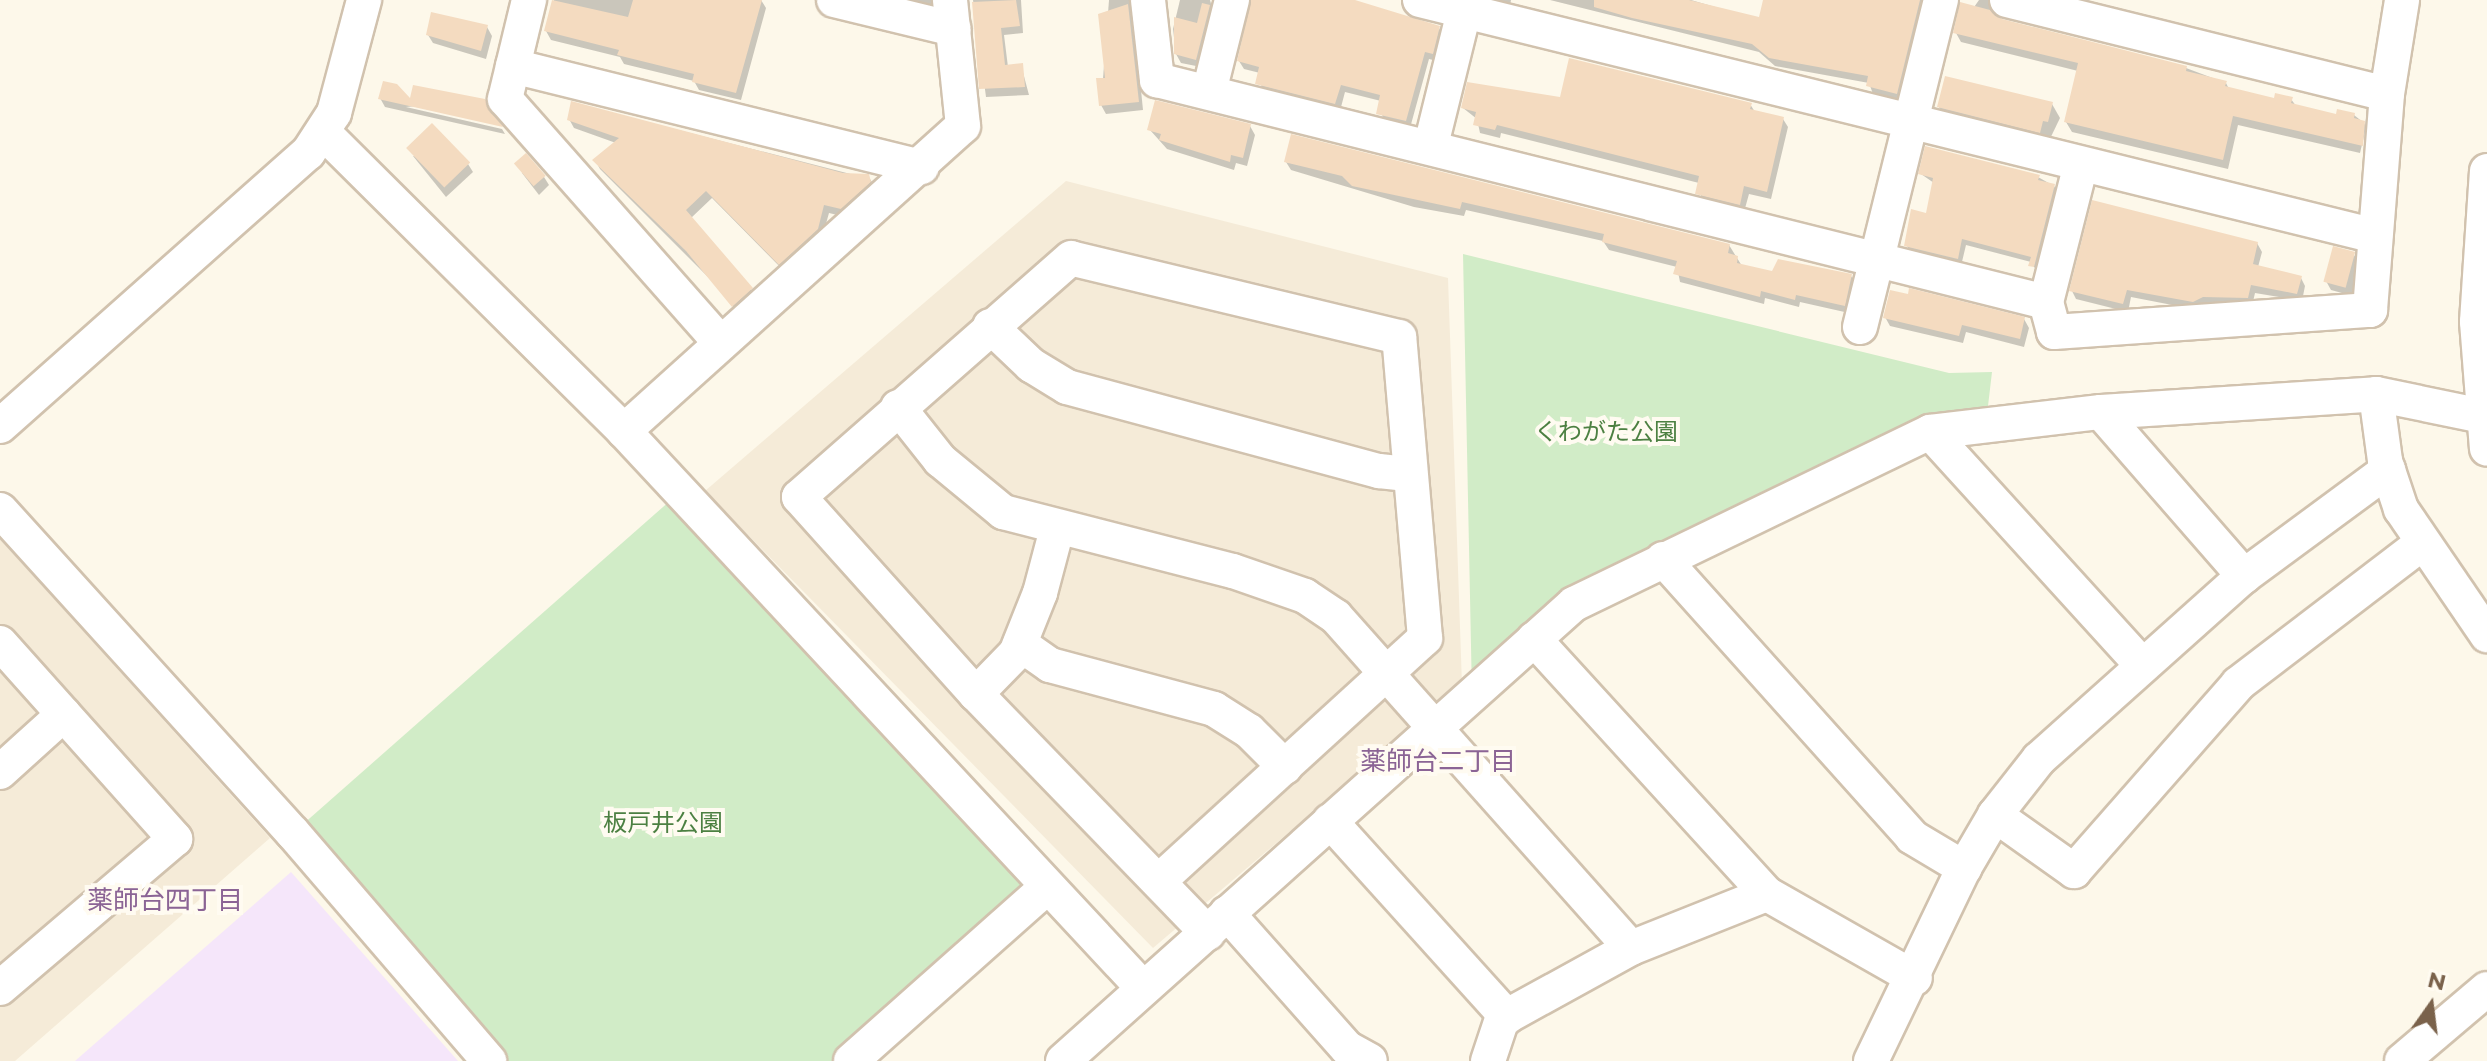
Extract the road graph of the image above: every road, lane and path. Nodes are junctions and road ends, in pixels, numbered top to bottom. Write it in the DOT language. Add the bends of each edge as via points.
graph roads {
  1 [pos="364,0"];
  2 [pos="529,0"];
  3 [pos="834,0"];
  4 [pos="1148,0"];
  5 [pos="1232,0"];
  6 [pos="1420,0"];
  7 [pos="1941,0"];
  8 [pos="2007,0"];
  9 [pos="2402,0"];
  10 [pos="1466,5"];
  11 [pos="952,15"];
  12 [pos="513,66"];
  13 [pos="1209,92"];
  14 [pos="2387,94"];
  15 [pos="1910,123"];
  16 [pos="324,133"];
  17 [pos="1431,145"];
  18 [pos="2081,164"];
  19 [pos="922,167"];
  20 [pos="2487,171"];
  21 [pos="2484,234"];
  22 [pos="2375,236"];
  23 [pos="1876,261"];
  24 [pos="2046,302"];
  25 [pos="990,326"];
  26 [pos="1860,327"];
  27 [pos="720,342"];
  28 [pos="2376,394"];
  29 [pos="898,407"];
  30 [pos="2101,412"];
  31 [pos="2485,416"];
  32 [pos="0,426"];
  33 [pos="624,431"];
  34 [pos="1930,432"];
  35 [pos="2487,449"];
  36 [pos="2388,470"];
  37 [pos="1410,474"];
  38 [pos="0,510"];
  39 [pos="1057,529"];
  40 [pos="2421,544"];
  41 [pos="1663,559"];
  42 [pos="2244,576"];
  43 [pos="2487,635"];
  44 [pos="1534,639"];
  45 [pos="0,643"];
  46 [pos="1020,644"];
  47 [pos="2143,666"];
  48 [pos="1390,673"];
  49 [pos="976,694"];
  50 [pos="64,714"];
  51 [pos="1432,730"];
  52 [pos="1285,767"];
  53 [pos="0,772"];
  54 [pos="1995,815"];
  55 [pos="1330,821"];
  56 [pos="1964,868"];
  57 [pos="1160,880"];
  58 [pos="1046,888"];
  59 [pos="1767,894"];
  60 [pos="1217,923"];
  61 [pos="1631,948"];
  62 [pos="1915,978"];
  63 [pos="0,988"];
  64 [pos="1143,988"];
  65 [pos="2487,989"];
  66 [pos="1507,1017"];
  67 [pos="1349,1057"];
  68 [pos="489,1061"];
  69 [pos="851,1061"];
  70 [pos="1063,1061"];
  71 [pos="1488,1061"];
  72 [pos="1871,1061"];
  73 [pos="2402,1061"];
  1 -- 16 [label="street" via="342,92"];
  2 -- 12 [label="street"];
  3 -- 11 [label="street"];
  4 -- 13 [label="street" via="1157,80"];
  5 -- 13 [label="street"];
  6 -- 10 [label="street"];
  7 -- 15 [label="street"];
  8 -- 14 [label="street"];
  9 -- 14 [label="street"];
  10 -- 15 [label="street"];
  10 -- 17 [label="street"];
  11 -- 19 [label="street" via="963,126"];
  12 -- 19 [label="street"];
  12 -- 27 [label="street" via="505,99"];
  13 -- 17 [label="street"];
  14 -- 22 [label="street"];
  15 -- 18 [label="street"];
  15 -- 23 [label="street"];
  16 -- 32 [label="street" via="283,176"];
  16 -- 33 [label="street"];
  17 -- 23 [label="street"];
  18 -- 22 [label="street"];
  18 -- 24 [label="street"];
  19 -- 27 [label="street"];
  20 -- 21 [label="street"];
  21 -- 31 [label="street" via="2477,322"];
  22 -- 24 [label="street" via="2370,310 2054,332"];
  23 -- 24 [label="street"];
  23 -- 26 [label="street"];
  25 -- 29 [label="street"];
  25 -- 37 [label="street" via="1031,365 1067,387 1379,471"];
  25 -- 37 [label="street" via="1071,258 1399,337"];
  27 -- 33 [label="street"];
  28 -- 30 [label="street"];
  28 -- 31 [label="street"];
  28 -- 36 [label="street"];
  29 -- 39 [label="street" via="968,488 1003,512"];
  29 -- 49 [label="street" via="799,497"];
  30 -- 34 [label="street"];
  30 -- 42 [label="street"];
  31 -- 35 [label="street"];
  33 -- 58 [label="street"];
  34 -- 41 [label="street"];
  34 -- 47 [label="street"];
  36 -- 40 [label="street"];
  36 -- 42 [label="street"];
  37 -- 48 [label="street" via="1425,638"];
  38 -- 68 [label="street" via="300,840"];
  39 -- 46 [label="street"];
  39 -- 48 [label="street" via="1233,571 1305,596 1336,617"];
  40 -- 43 [label="street"];
  40 -- 54 [label="street" via="2238,684 2074,871"];
  41 -- 44 [label="street" via="1574,604"];
  41 -- 56 [label="street" via="1912,837"];
  42 -- 47 [label="street"];
  44 -- 51 [label="street"];
  44 -- 59 [label="street"];
  45 -- 50 [label="street"];
  46 -- 49 [label="street"];
  46 -- 52 [label="street" via="1050,665 1214,709 1249,731"];
  47 -- 54 [label="street" via="2039,759"];
  48 -- 51 [label="street"];
  48 -- 52 [label="street"];
  49 -- 57 [label="street"];
  50 -- 53 [label="street"];
  50 -- 63 [label="street" via="175,839"];
  51 -- 55 [label="street"];
  51 -- 61 [label="street"];
  52 -- 57 [label="street"];
  54 -- 56 [label="street"];
  55 -- 60 [label="street"];
  55 -- 66 [label="street"];
  56 -- 62 [label="street"];
  57 -- 60 [label="street"];
  58 -- 64 [label="street"];
  58 -- 69 [label="street"];
  59 -- 61 [label="street"];
  59 -- 62 [label="street"];
  60 -- 64 [label="street"];
  60 -- 67 [label="street"];
  61 -- 66 [label="street"];
  62 -- 72 [label="street"];
  64 -- 70 [label="street"];
  65 -- 73 [label="street"];
  66 -- 71 [label="street"];
}
